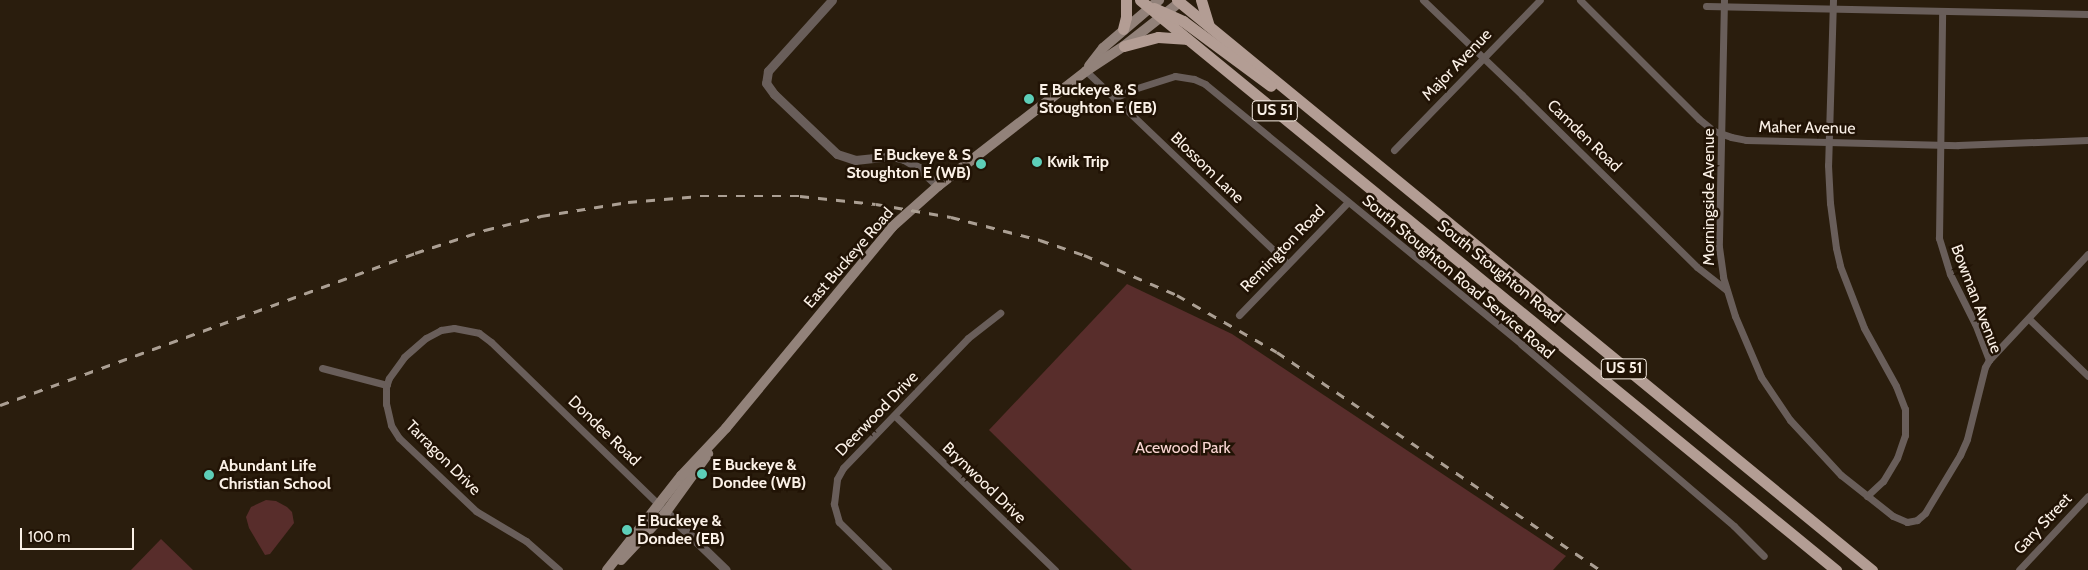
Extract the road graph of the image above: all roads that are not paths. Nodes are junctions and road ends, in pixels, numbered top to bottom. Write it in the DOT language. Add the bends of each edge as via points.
graph roads {
  1 [pos="832,0"];
  2 [pos="1126,0"];
  3 [pos="1140,0"];
  4 [pos="1159,0"];
  5 [pos="1165,0"];
  6 [pos="1202,0"];
  7 [pos="1422,0"];
  8 [pos="1540,0"];
  9 [pos="1580,0"];
  10 [pos="1833,0"];
  11 [pos="1180,1"];
  12 [pos="1724,4"];
  13 [pos="1706,6"];
  14 [pos="1150,8"];
  15 [pos="1833,10"];
  16 [pos="1942,11"];
  17 [pos="2088,14"];
  18 [pos="1164,15"];
  19 [pos="1209,26"];
  20 [pos="1123,29"];
  21 [pos="1185,38"];
  22 [pos="1124,46"];
  23 [pos="1484,57"];
  24 [pos="1086,70"];
  25 [pos="1114,98"];
  26 [pos="1326,123"];
  27 [pos="1722,135"];
  28 [pos="2088,140"];
  29 [pos="1829,141"];
  30 [pos="1939,144"];
  31 [pos="1394,150"];
  32 [pos="938,186"];
  33 [pos="1347,203"];
  34 [pos="2088,254"];
  35 [pos="1288,264"];
  36 [pos="1726,290"];
  37 [pos="1000,313"];
  38 [pos="1239,315"];
  39 [pos="2028,319"];
  40 [pos="1989,360"];
  41 [pos="322,368"];
  42 [pos="2088,376"];
  43 [pos="386,385"];
  44 [pos="895,416"];
  45 [pos="726,428"];
  46 [pos="1867,496"];
  47 [pos="2088,496"];
  48 [pos="658,504"];
  49 [pos="666,512"];
  50 [pos="1764,556"];
  51 [pos="559,570"];
  52 [pos="607,570"];
  53 [pos="612,570"];
  54 [pos="726,570"];
  55 [pos="888,570"];
  56 [pos="1055,570"];
  57 [pos="1836,570"];
  58 [pos="1872,570"];
  59 [pos="2018,570"];
  1 -- 32 [label="street" via="768,71 766,83 837,154 855,160 892,156 904,159"];
  2 -- 20 [label="main road"];
  3 -- 14 [label="main road"];
  4 -- 14 [label="main road, East Buckeye Road"];
  5 -- 11 [label="main road"];
  6 -- 19 [label="main road"];
  7 -- 23 [label="street, Camden Road"];
  8 -- 23 [label="street, Major Avenue"];
  9 -- 27 [label="street, Maher Avenue" via="1699,119"];
  10 -- 15 [label="street"];
  11 -- 18 [label="main road, East Buckeye Road"];
  11 -- 19 [label="main road, South Stoughton Road / US 51"];
  12 -- 13 [label="street"];
  12 -- 15 [label="street"];
  12 -- 27 [label="street, Morningside Avenue"];
  14 -- 18 [label="main road"];
  14 -- 20 [label="main road, East Buckeye Road"];
  15 -- 16 [label="street"];
  15 -- 29 [label="street"];
  16 -- 17 [label="street"];
  16 -- 30 [label="street, Bowman Avenue"];
  18 -- 21 [label="main road, South Stoughton Road / US 51"];
  18 -- 22 [label="main road, East Buckeye Road"];
  18 -- 26 [label="main road" via="1201,33"];
  19 -- 26 [label="main road, South Stoughton Road / US 51"];
  20 -- 24 [label="main road, East Buckeye Road" via="1102,48"];
  21 -- 22 [label="main road" via="1158,37"];
  21 -- 57 [label="main road, South Stoughton Road / US 51"];
  22 -- 24 [label="main road, East Buckeye Road"];
  23 -- 31 [label="street, Major Avenue"];
  23 -- 36 [label="street, Camden Road" via="1698,267"];
  24 -- 25 [label="street, Blossom Lane"];
  24 -- 32 [label="main road, East Buckeye Road"];
  25 -- 33 [label="street, South Stoughton Road Service Road" via="1134,88 1175,76 1194,79 1234,107"];
  25 -- 35 [label="street, Blossom Lane"];
  26 -- 58 [label="main road, South Stoughton Road / US 51"];
  27 -- 29 [label="street, Maher Avenue" via="1746,140"];
  27 -- 36 [label="street, Morningside Avenue" via="1719,247"];
  28 -- 30 [label="street, Maher Avenue"];
  29 -- 30 [label="street, Maher Avenue"];
  29 -- 46 [label="street" via="1830,203 1840,266 1864,328 1905,409 1904,435 1897,458 1883,481"];
  30 -- 40 [label="street, Bowman Avenue" via="1939,238 1950,274"];
  32 -- 45 [label="main road, East Buckeye Road" via="892,227"];
  33 -- 35 [label="street, Remington Road"];
  33 -- 50 [label="street, South Stoughton Road Service Road" via="1521,344 1734,526"];
  34 -- 39 [label="street"];
  35 -- 38 [label="street, Remington Road"];
  36 -- 46 [label="street, Morningside Avenue" via="1768,388 1790,420 1841,474"];
  37 -- 44 [label="street, Deerwood Drive" via="968,338"];
  39 -- 40 [label="street"];
  39 -- 42 [label="street"];
  40 -- 46 [label="street, Bowman Avenue" via="1967,439 1925,513 1917,520 1907,522 1893,516"];
  41 -- 43 [label="street"];
  43 -- 48 [label="street, Dondee Road" via="400,362 426,338 454,328 479,333"];
  43 -- 51 [label="street, Tarragon Drive" via="387,414 399,438 476,511 526,542"];
  44 -- 55 [label="street, Deerwood Drive" via="843,468 833,498 842,527"];
  44 -- 56 [label="street, Brynwood Drive"];
  45 -- 48 [label="main road, East Buckeye Road"];
  45 -- 49 [label="main road, East Buckeye Road"];
  47 -- 59 [label="street, Gary Street"];
  48 -- 49 [label="street, Dondee Road"];
  48 -- 52 [label="main road, East Buckeye Road"];
  49 -- 53 [label="main road, East Buckeye Road"];
  49 -- 54 [label="street, Dondee Road"];
}
